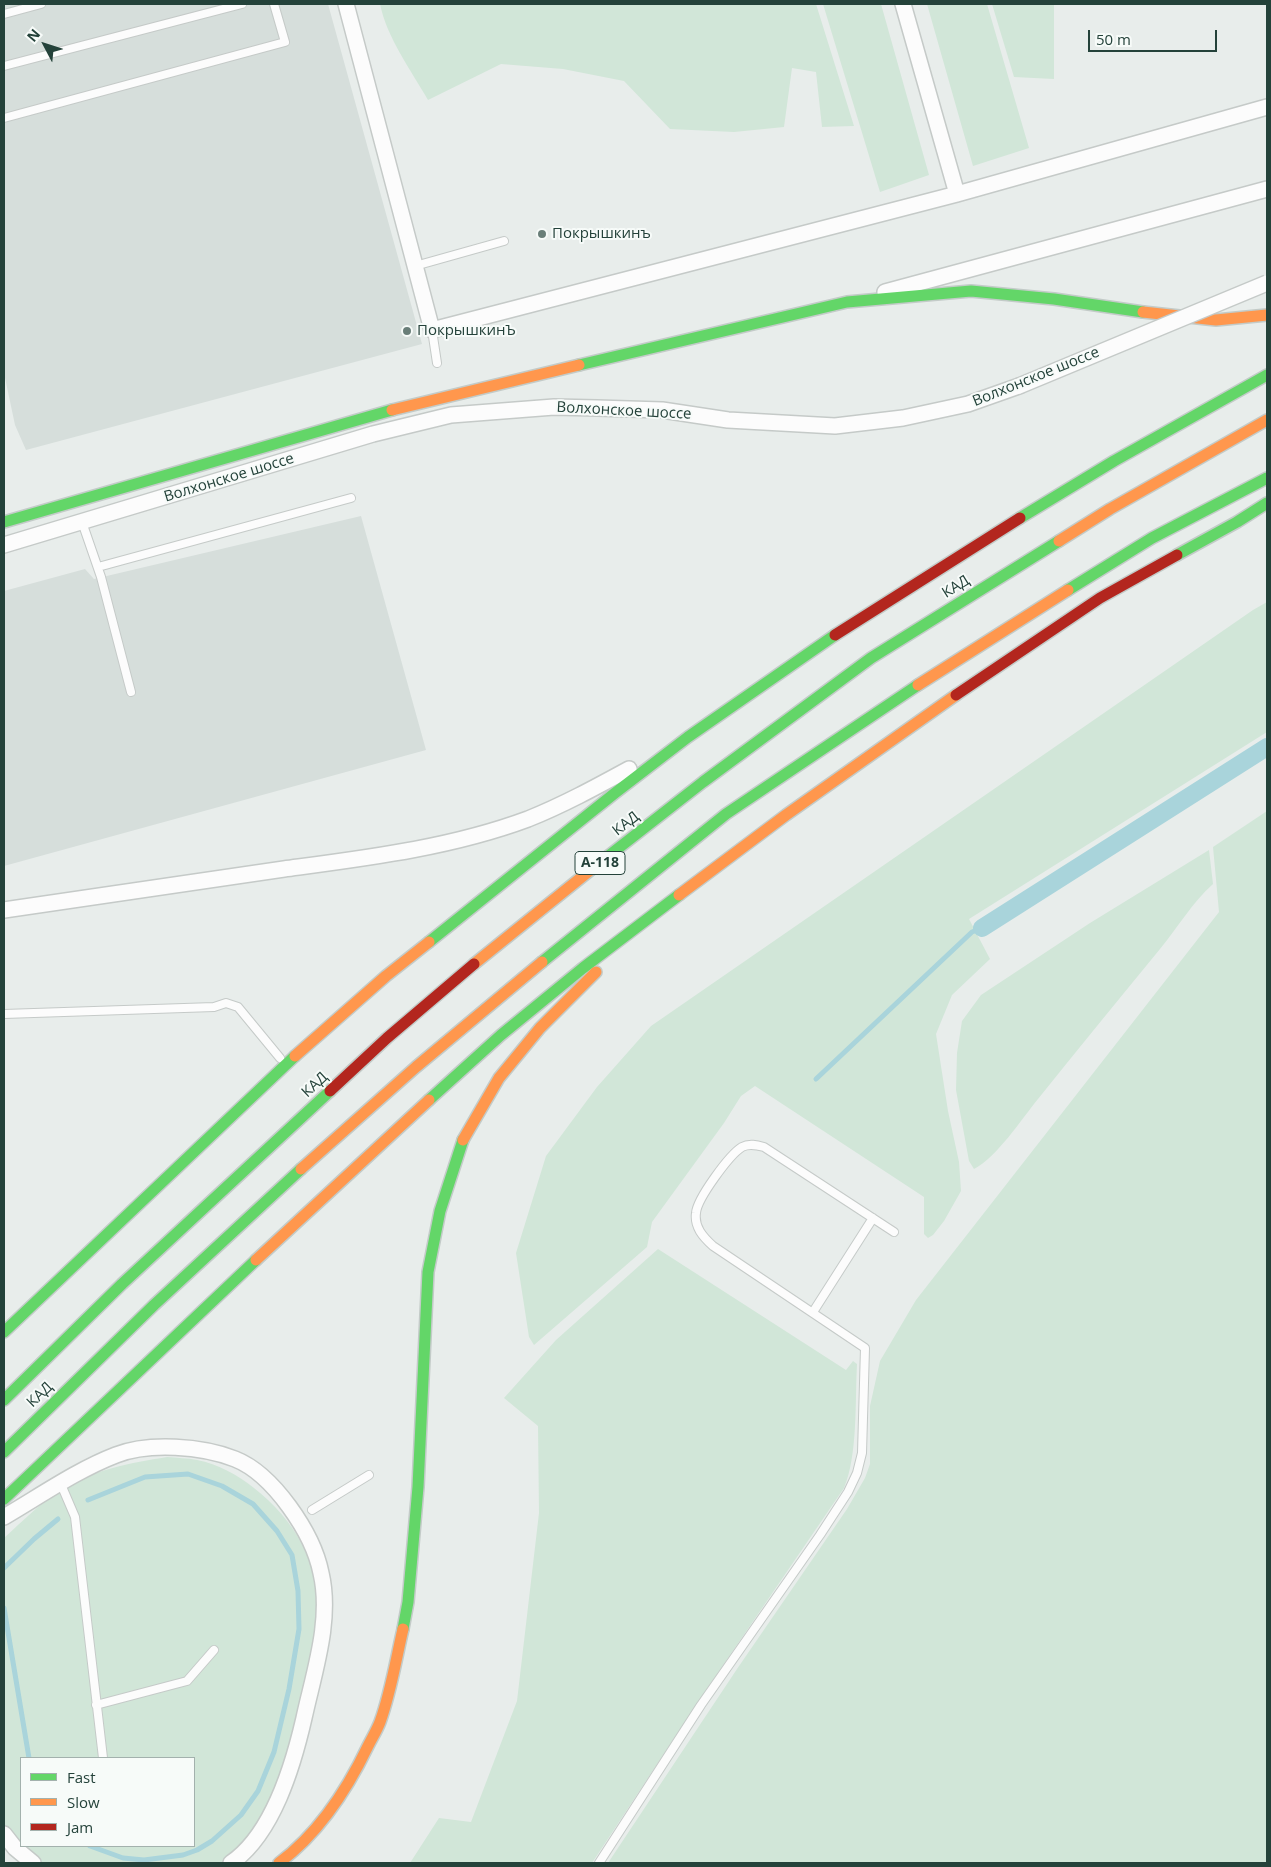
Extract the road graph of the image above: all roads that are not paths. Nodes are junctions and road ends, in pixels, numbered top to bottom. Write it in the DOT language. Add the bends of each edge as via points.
graph roads {
  1 [pos="41,4"];
  2 [pos="242,4"];
  3 [pos="274,4"];
  4 [pos="346,4"];
  5 [pos="903,4"];
  6 [pos="4,14"];
  7 [pos="4,66"];
  8 [pos="1267,108"];
  9 [pos="4,118"];
  10 [pos="1267,189"];
  11 [pos="957,194"];
  12 [pos="504,241"];
  13 [pos="415,266"];
  14 [pos="1267,282"];
  15 [pos="847,302"];
  16 [pos="1267,315"];
  17 [pos="432,330"];
  18 [pos="437,363"];
  19 [pos="1267,375"];
  20 [pos="1267,420"];
  21 [pos="1267,478"];
  22 [pos="351,498"];
  23 [pos="1267,503"];
  24 [pos="4,522"];
  25 [pos="82,522"];
  26 [pos="4,545"];
  27 [pos="98,567"];
  28 [pos="131,692"];
  29 [pos="688,738"];
  30 [pos="663,907"];
  31 [pos="4,910"];
  32 [pos="4,1014"];
  33 [pos="280,1058"];
  34 [pos="873,1218"];
  35 [pos="894,1232"];
  36 [pos="813,1312"];
  37 [pos="4,1332"];
  38 [pos="4,1400"];
  39 [pos="4,1452"];
  40 [pos="370,1474"];
  41 [pos="63,1489"];
  42 [pos="4,1499"];
  43 [pos="312,1510"];
  44 [pos="4,1517"];
  45 [pos="214,1650"];
  46 [pos="96,1706"];
  47 [pos="103,1757"];
  48 [pos="4,1834"];
  49 [pos="32,1863"];
  50 [pos="231,1863"];
  51 [pos="279,1863"];
  52 [pos="599,1863"];
  1 -- 6 [label="lane"];
  2 -- 7 [label="lane"];
  3 -- 9 [label="lane" via="286,42"];
  4 -- 13 [label="street"];
  5 -- 11 [label="street"];
  8 -- 11 [label="street"];
  10 -- 15 [label="street, Волхонское шоссе"];
  11 -- 17 [label="street"];
  12 -- 13 [label="lane"];
  13 -- 17 [label="street"];
  14 -- 25 [label="street, Волхонское шоссе, bridge" via="1019,386 968,404 903,418 835,426 728,420 662,410 554,407 451,415 373,434"];
  15 -- 16 [label="main road" via="971,291 1216,320"];
  15 -- 24 [label="main road, Волхонское шоссе" via="405,406"];
  17 -- 18 [label="lane"];
  19 -- 29 [label="main road" via="1004,527 849,626"];
  20 -- 38 [label="main road, КАД / А-118" via="1110,509 871,658 703,782 507,936 387,1038 122,1284"];
  21 -- 39 [label="main road, КАД / А-118" via="1152,538 1082,581 898,696 726,814 532,970 290,1178"];
  22 -- 27 [label="lane"];
  23 -- 30 [label="main road" via="1100,598 976,680"];
  25 -- 26 [label="street, Волхонское шоссе"];
  25 -- 27 [label="lane"];
  27 -- 28 [label="lane"];
  29 -- 31 [label="street" via="565,804 478,835 376,856"];
  29 -- 37 [label="main road" via="386,976 288,1062"];
  30 -- 42 [label="main road" via="501,1035 223,1290"];
  30 -- 51 [label="main road" via="540,1028 499,1078 461,1143 440,1211 428,1272 418,1486 408,1602 395,1666 380,1722 357,1769 326,1817"];
  32 -- 33 [label="lane" via="214,1007 226,1003 238,1007"];
  34 -- 35 [label="lane"];
  34 -- 36 [label="lane"];
  34 -- 36 [label="lane" via="764,1147 752,1144 742,1147 732,1156 707,1189 696,1213 702,1236"];
  36 -- 52 [label="lane" via="865,1348 862,1453 857,1473 820,1535 701,1705"];
  40 -- 43 [label="lane"];
  41 -- 46 [label="lane" via="75,1517"];
  44 -- 50 [label="street" via="117,1454 171,1446 204,1450 236,1459 264,1478 289,1506 308,1535 321,1573 324,1611 318,1658 298,1743 282,1791 262,1830 243,1855"];
  45 -- 46 [label="lane" via="187,1681"];
  46 -- 47 [label="lane"];
  48 -- 49 [label="street"];
}
